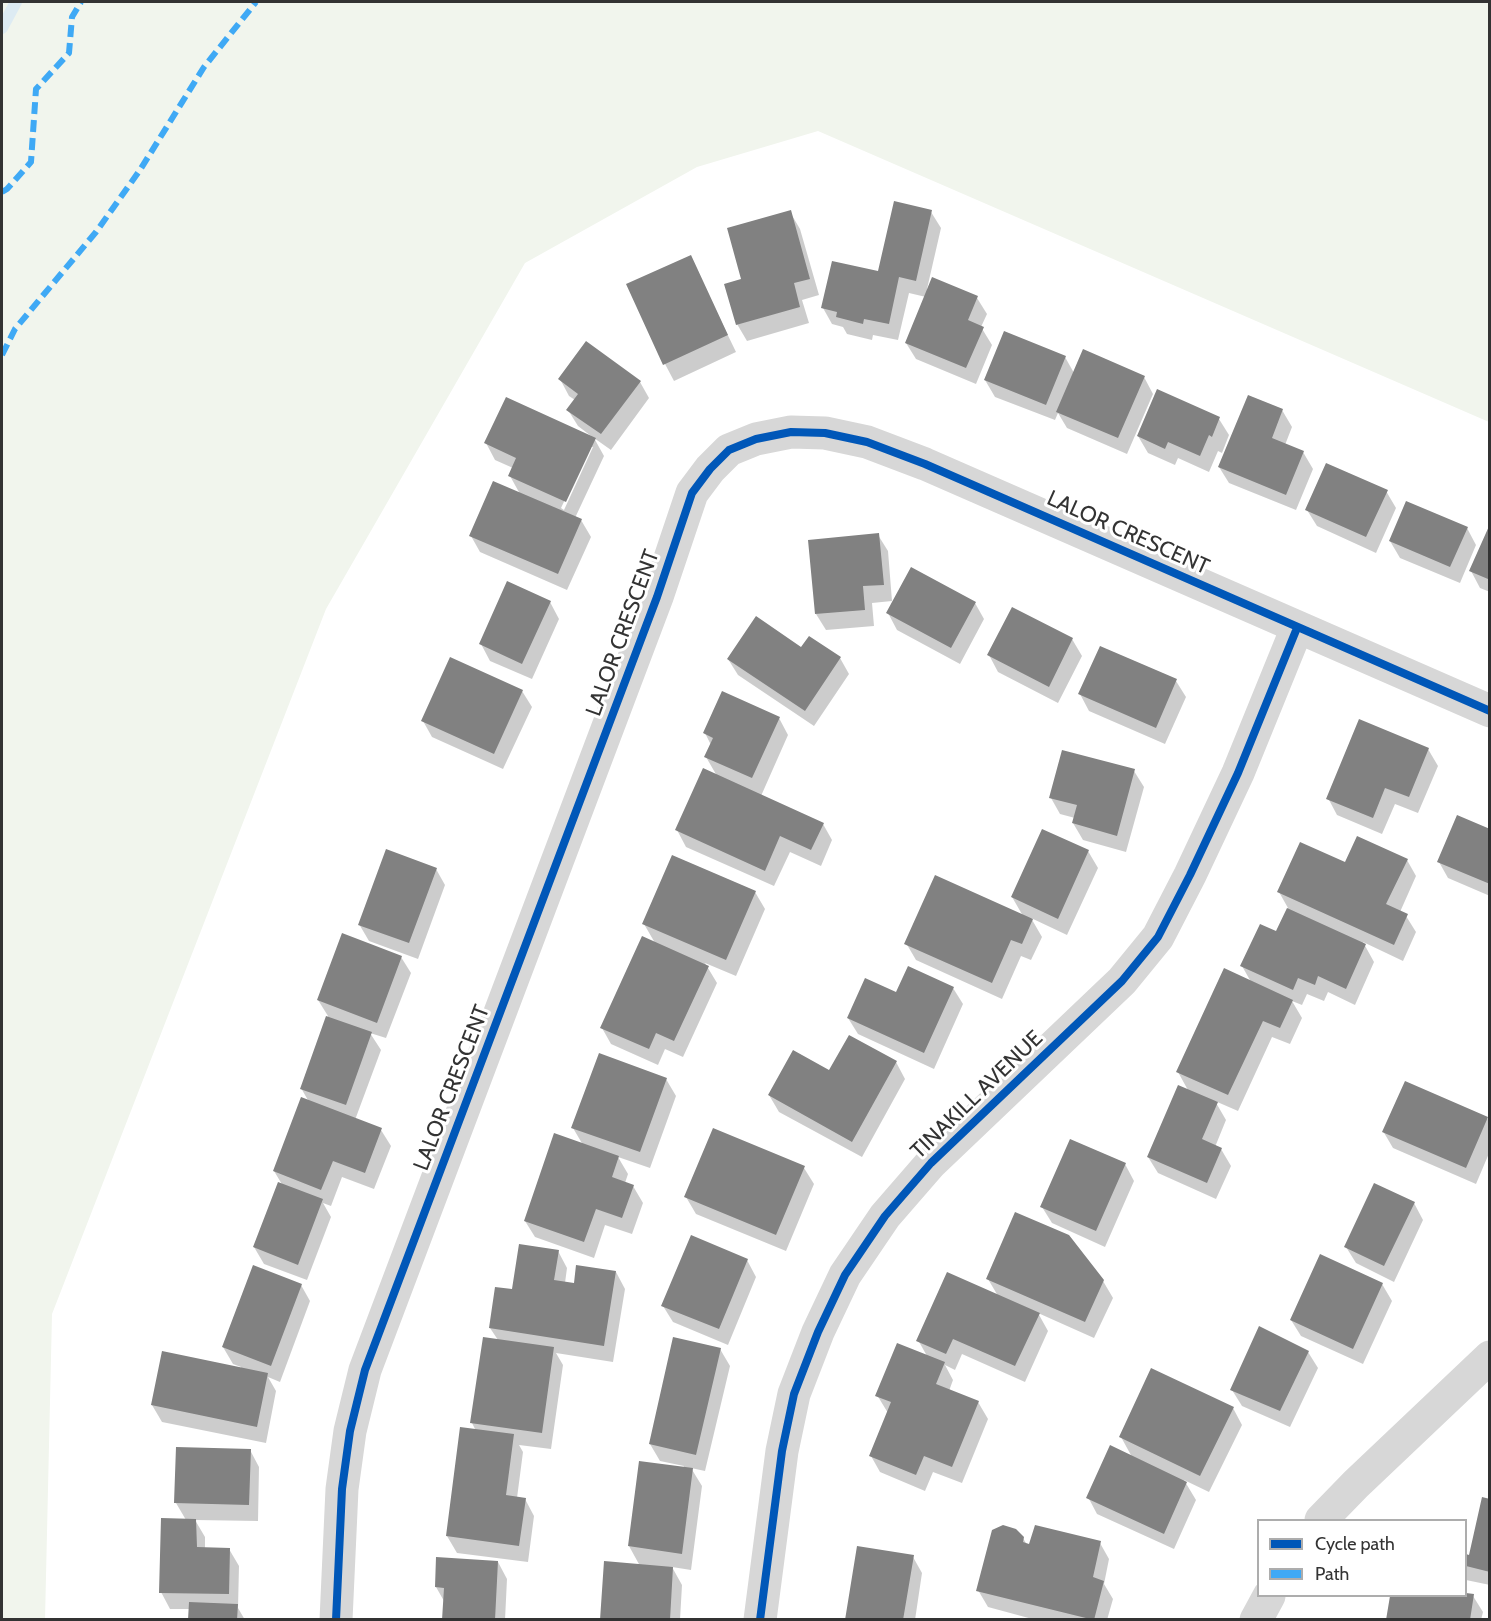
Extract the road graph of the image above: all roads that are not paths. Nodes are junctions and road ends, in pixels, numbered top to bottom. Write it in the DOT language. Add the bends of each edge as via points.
graph roads {
  1 [pos="1297,628"];
  2 [pos="1490,711"];
  3 [pos="1490,1357"];
  4 [pos="1323,1519"];
  5 [pos="1268,1597"];
  6 [pos="336,1620"];
  7 [pos="760,1620"];
  8 [pos="1256,1620"];
  1 -- 2 [label="street, LALOR CRESCENT"];
  1 -- 6 [label="street, LALOR CRESCENT" via="867,442 825,433 791,432 756,439 729,450 710,469 692,493 657,597 365,1370 350,1431 342,1489"];
  1 -- 7 [label="street, TINAKILL AVENUE" via="1238,772 1158,937 1122,981 931,1163 885,1216 845,1275 794,1394 782,1451"];
  3 -- 4 [label="street"];
  5 -- 8 [label="street"];
}
